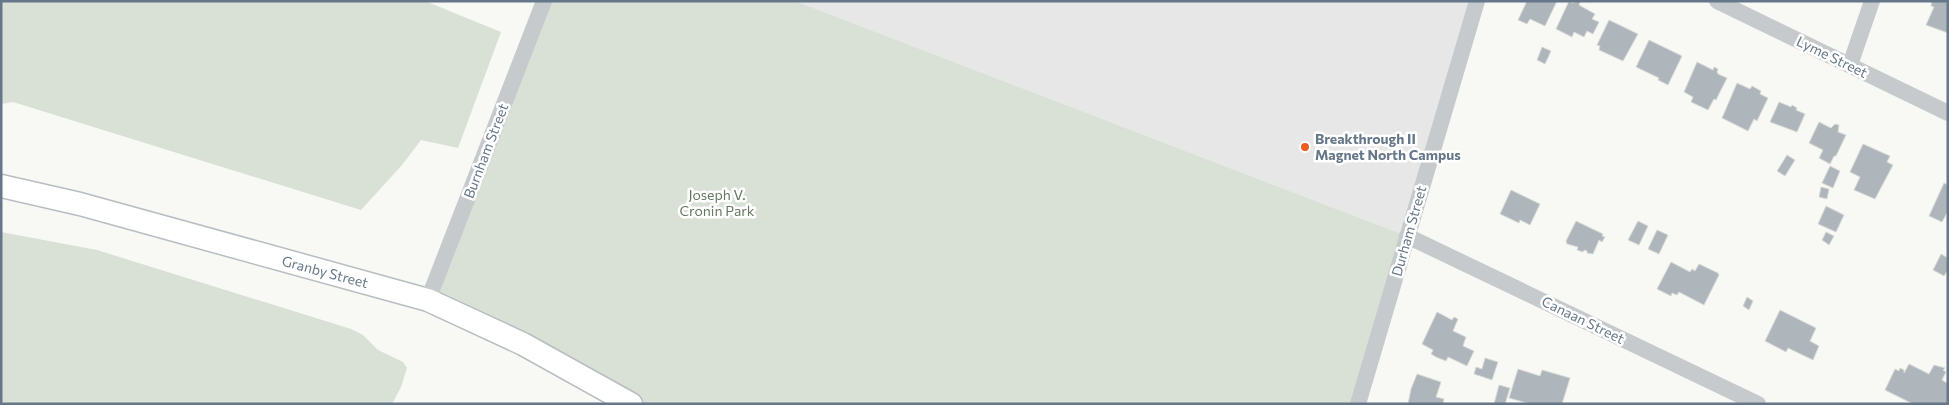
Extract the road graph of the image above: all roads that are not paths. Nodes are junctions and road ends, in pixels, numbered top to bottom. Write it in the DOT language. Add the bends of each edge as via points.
graph roads {
  1 [pos="544,1"];
  2 [pos="1477,1"];
  3 [pos="1717,1"];
  4 [pos="1872,1"];
  5 [pos="1850,65"];
  6 [pos="1948,113"];
  7 [pos="1,186"];
  8 [pos="1407,236"];
  9 [pos="428,300"];
  10 [pos="631,404"];
  11 [pos="1358,404"];
  12 [pos="1758,404"];
  1 -- 9 [label="street, Burnham Street"];
  2 -- 8 [label="street, Durham Street"];
  3 -- 5 [label="street, Lyme Street"];
  4 -- 5 [label="street"];
  5 -- 6 [label="street, Lyme Street"];
  7 -- 9 [label="main road, Granby Street" via="80,204"];
  8 -- 11 [label="street, Durham Street"];
  8 -- 12 [label="street, Canaan Street"];
  9 -- 10 [label="main road, Granby Street" via="523,344"];
}
